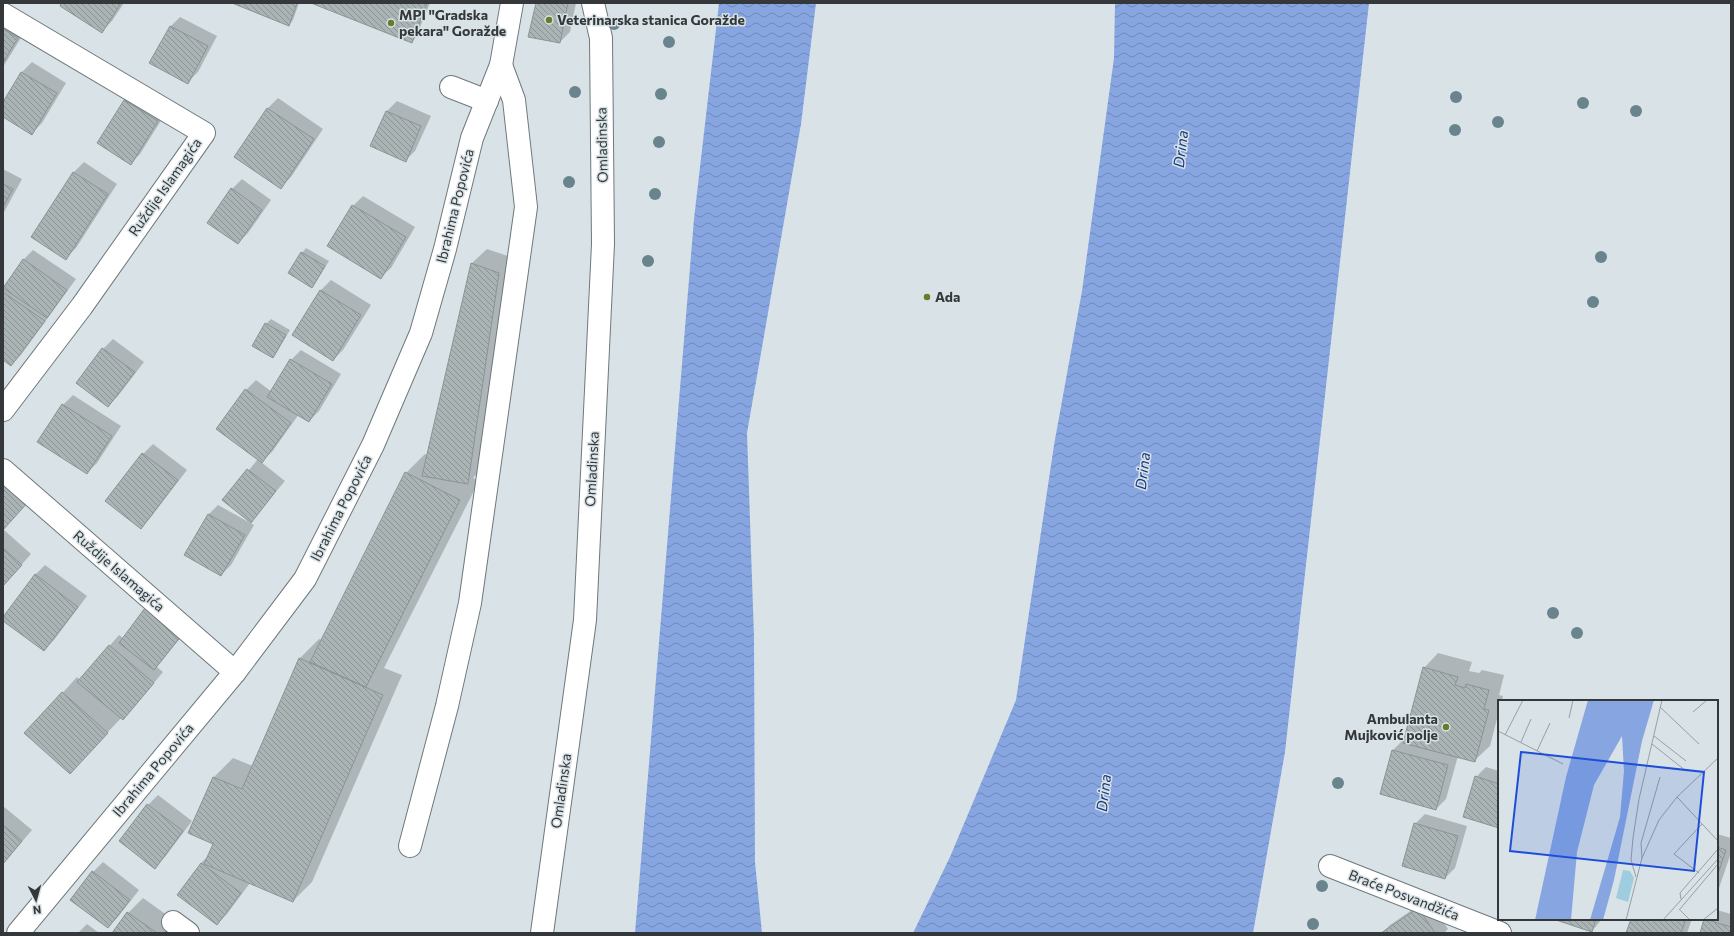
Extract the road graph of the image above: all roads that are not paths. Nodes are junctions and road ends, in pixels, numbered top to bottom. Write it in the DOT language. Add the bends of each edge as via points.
graph roads {
  1 [pos="512,3"];
  2 [pos="593,3"];
  3 [pos="3,14"];
  4 [pos="501,64"];
  5 [pos="451,87"];
  6 [pos="487,101"];
  7 [pos="3,410"];
  8 [pos="3,470"];
  9 [pos="236,672"];
  10 [pos="410,846"];
  11 [pos="1330,866"];
  12 [pos="18,933"];
  13 [pos="542,933"];
  14 [pos="1500,933"];
  1 -- 4 [label="street, Ibrahima Popovića"];
  2 -- 13 [label="street, Omladinska" via="601,38 602,244 585,620"];
  3 -- 7 [label="street, Ruždije Islamagića" via="204,133 82,306"];
  4 -- 6 [label="street, Ibrahima Popovića"];
  4 -- 10 [label="street" via="514,100 526,207 470,603 447,706"];
  5 -- 6 [label="street"];
  6 -- 9 [label="street, Ibrahima Popovića" via="472,138 421,333 373,445 306,579"];
  8 -- 9 [label="street, Ruždije Islamagića"];
  9 -- 12 [label="street, Ibrahima Popovića"];
  11 -- 14 [label="street, Braće Posvandžića"];
}
